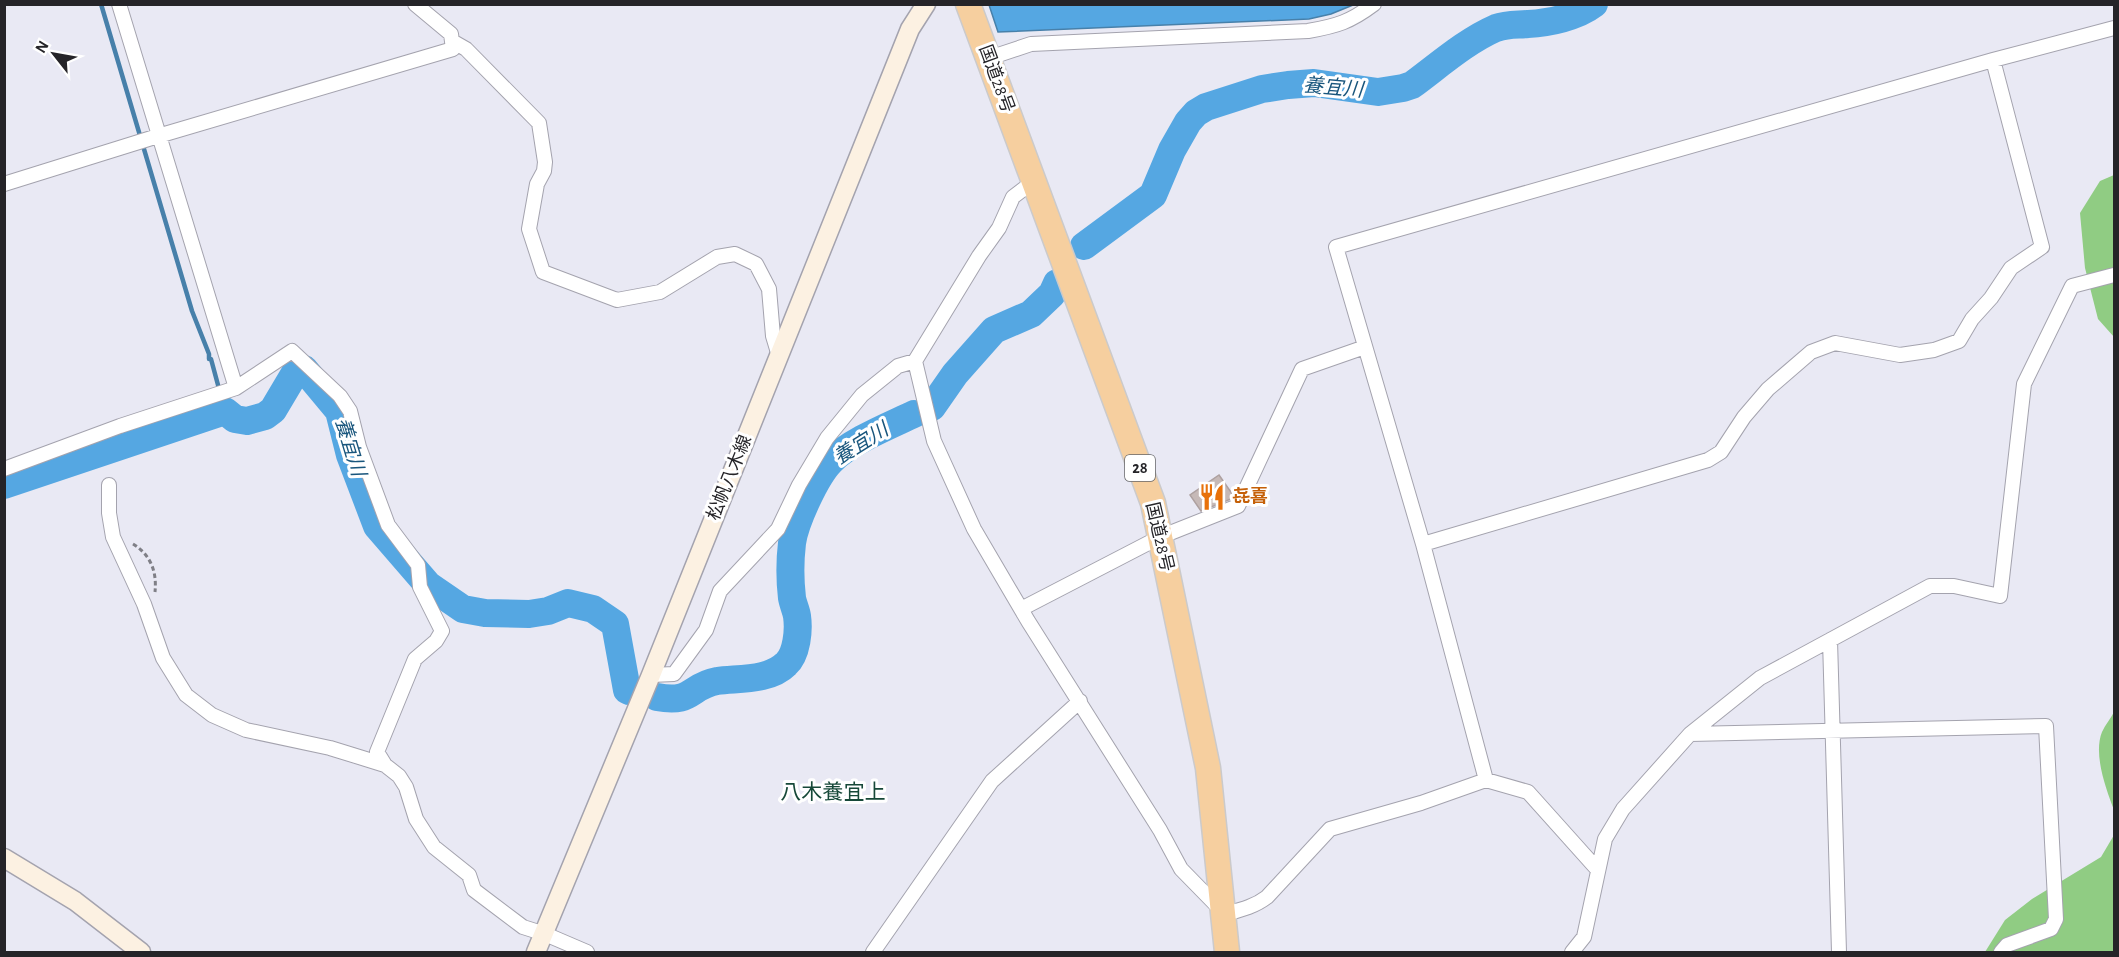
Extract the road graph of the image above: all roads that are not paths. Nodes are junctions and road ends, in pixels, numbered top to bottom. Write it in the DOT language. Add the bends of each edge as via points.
graph roads {
  1 [pos="119,4"];
  2 [pos="415,4"];
  3 [pos="926,4"];
  4 [pos="968,4"];
  5 [pos="1374,4"];
  6 [pos="2115,28"];
  7 [pos="452,41"];
  8 [pos="989,58"];
  9 [pos="1993,60"];
  10 [pos="155,137"];
  11 [pos="1034,181"];
  12 [pos="4,184"];
  13 [pos="2115,275"];
  14 [pos="1365,346"];
  15 [pos="779,356"];
  16 [pos="915,361"];
  17 [pos="233,389"];
  18 [pos="4,469"];
  19 [pos="109,485"];
  20 [pos="1160,537"];
  21 [pos="1423,544"];
  22 [pos="1021,609"];
  23 [pos="1830,640"];
  24 [pos="651,675"];
  25 [pos="1080,701"];
  26 [pos="1833,732"];
  27 [pos="1690,734"];
  28 [pos="385,765"];
  29 [pos="1486,780"];
  30 [pos="4,858"];
  31 [pos="1597,870"];
  32 [pos="1225,914"];
  33 [pos="545,934"];
  34 [pos="141,952"];
  35 [pos="536,952"];
  36 [pos="587,952"];
  37 [pos="873,952"];
  38 [pos="1227,952"];
  39 [pos="1572,952"];
  40 [pos="1839,952"];
  41 [pos="2001,952"];
  1 -- 10 [label="street"];
  2 -- 7 [label="street" via="451,34"];
  3 -- 15 [label="main road, 松帆八木線" via="910,29"];
  4 -- 8 [label="highway, 国道28号 / 28"];
  5 -- 8 [label="street" via="1338,26 1308,31 1031,44"];
  6 -- 9 [label="street"];
  7 -- 10 [label="street" via="453,49"];
  7 -- 15 [label="street" via="466,49 538,123 544,171 537,184 529,229 543,272 617,300 660,292 717,257 735,254 756,264 769,289"];
  8 -- 11 [label="highway, 国道28号 / 28"];
  9 -- 14 [label="street" via="1336,247"];
  9 -- 21 [label="street" via="2042,247 2012,268 1959,341 1900,356 1834,342 1810,352 1788,370 1744,417 1721,452 1708,460"];
  10 -- 12 [label="street"];
  10 -- 17 [label="street"];
  11 -- 16 [label="street" via="1013,197 999,228"];
  11 -- 20 [label="highway, 国道28号 / 28" via="1153,503"];
  13 -- 23 [label="street" via="2072,286 2024,384 2000,596 1954,585 1930,586"];
  14 -- 20 [label="street" via="1302,369 1238,506"];
  14 -- 21 [label="street"];
  15 -- 24 [label="main road, 松帆八木線"];
  16 -- 22 [label="street" via="934,441 974,529"];
  16 -- 24 [label="street" via="898,366 862,395 827,438 778,529 720,591 706,630 684,661 674,674"];
  17 -- 18 [label="street"];
  17 -- 28 [label="street" via="292,351 340,396 350,411 388,525 418,565 420,587 442,631 415,659 377,752"];
  19 -- 28 [label="street" via="113,537 144,604 163,658 186,695 212,715 246,730 330,748"];
  20 -- 22 [label="street"];
  20 -- 32 [label="highway, 国道28号 / 28" via="1208,768"];
  21 -- 29 [label="street"];
  22 -- 25 [label="street"];
  23 -- 26 [label="street"];
  23 -- 27 [label="street" via="1760,678"];
  24 -- 33 [label="main road, 松帆八木線"];
  25 -- 32 [label="street" via="1181,869"];
  25 -- 37 [label="street" via="992,781"];
  26 -- 27 [label="street"];
  26 -- 40 [label="street"];
  26 -- 41 [label="street" via="2046,726 2056,919 2051,929 2007,945"];
  27 -- 31 [label="street" via="1623,809 1605,838"];
  28 -- 33 [label="street" via="406,787 416,819 434,848 469,875 474,890 523,927"];
  29 -- 31 [label="street" via="1528,792"];
  29 -- 32 [label="street" via="1330,829 1257,905"];
  30 -- 34 [label="main road" via="75,901"];
  31 -- 39 [label="street" via="1584,937"];
  32 -- 38 [label="highway, 国道28号 / 28"];
  33 -- 35 [label="main road, 松帆八木線"];
  33 -- 36 [label="street"];
}
